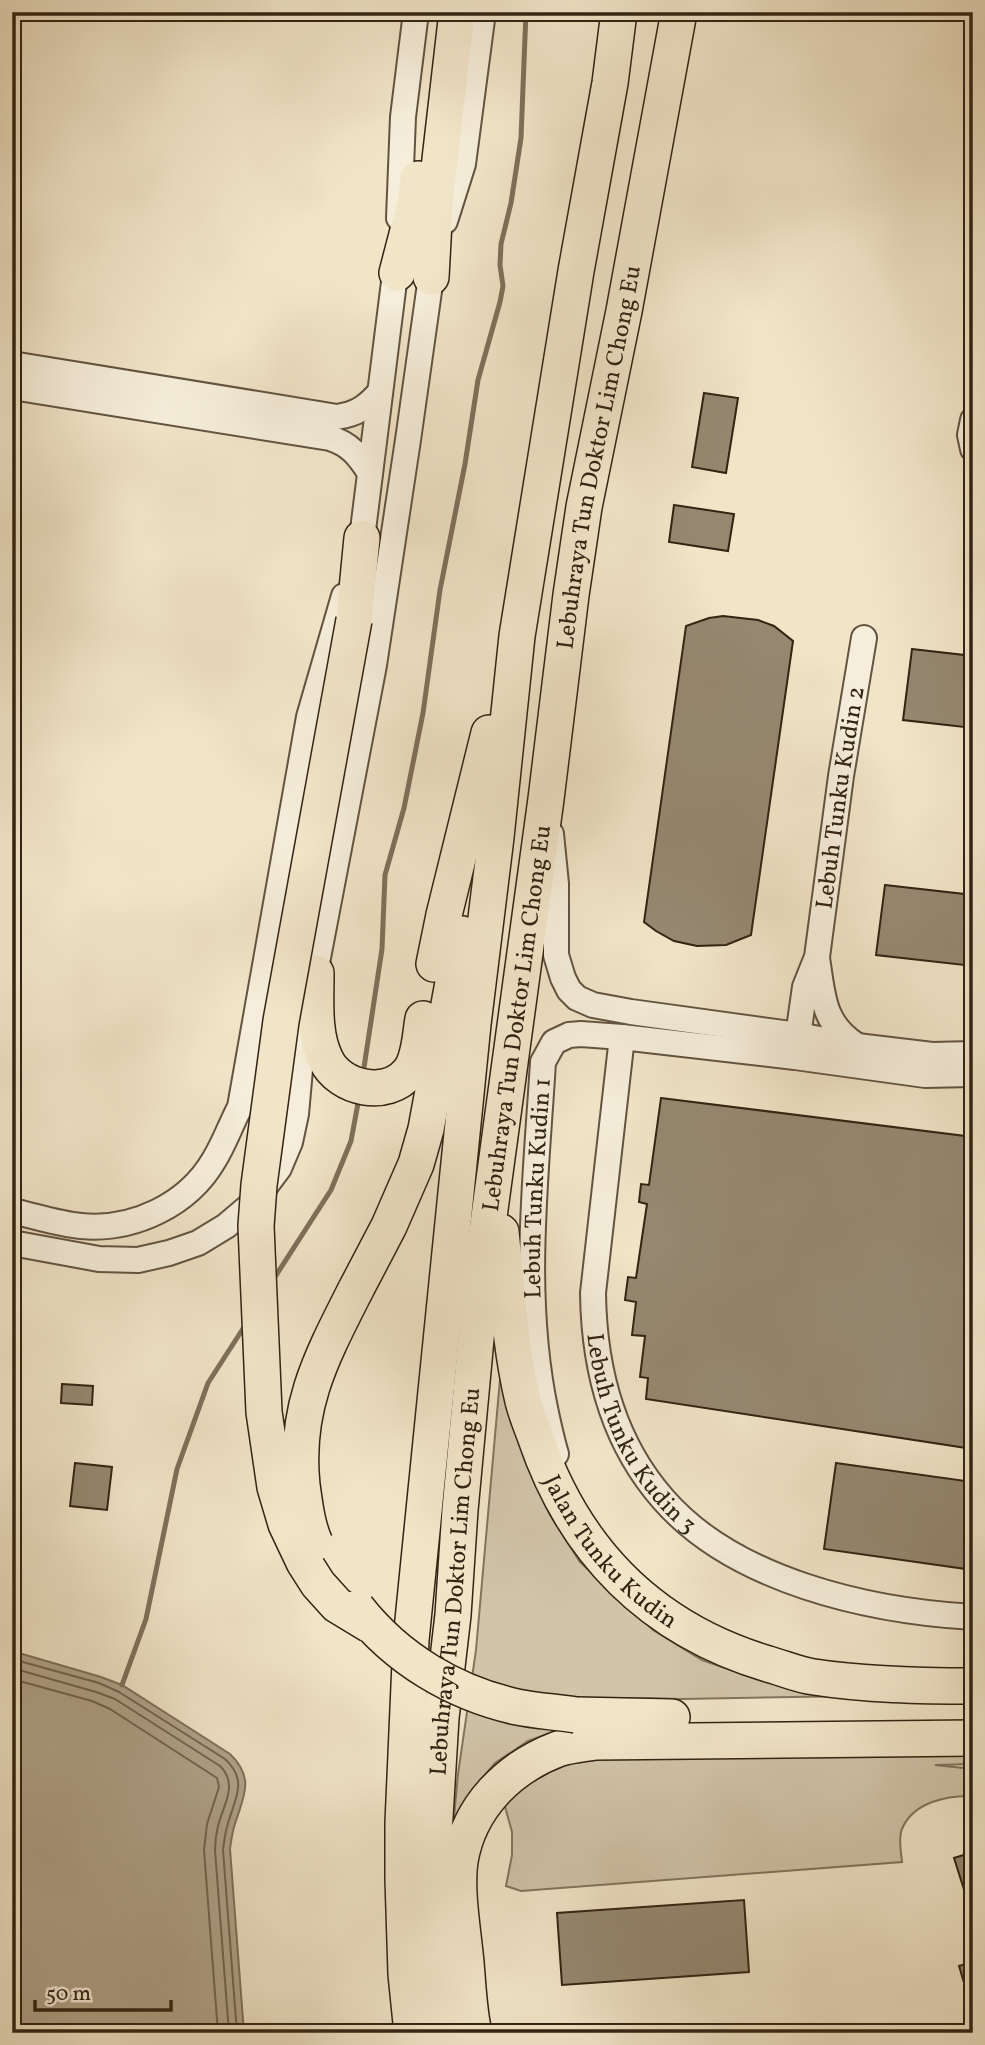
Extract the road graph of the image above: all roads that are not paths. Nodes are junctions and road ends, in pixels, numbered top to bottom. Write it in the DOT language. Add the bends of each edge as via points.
graph roads {
  1 [pos="416,12"];
  2 [pos="440,12"];
  3 [pos="457,12"];
  4 [pos="483,12"];
  5 [pos="679,12"];
  6 [pos="615,22"];
  7 [pos="425,201"];
  8 [pos="414,275"];
  9 [pos="12,364"];
  10 [pos="12,387"];
  11 [pos="380,392"];
  12 [pos="973,420"];
  13 [pos="973,449"];
  14 [pos="370,473"];
  15 [pos="362,538"];
  16 [pos="517,636"];
  17 [pos="864,638"];
  18 [pos="498,696"];
  19 [pos="546,799"];
  20 [pos="817,957"];
  21 [pos="316,973"];
  22 [pos="622,1037"];
  23 [pos="796,1046"];
  24 [pos="857,1046"];
  25 [pos="973,1054"];
  26 [pos="973,1074"];
  27 [pos="240,1107"];
  28 [pos="296,1114"];
  29 [pos="494,1173"];
  30 [pos="12,1211"];
  31 [pos="12,1243"];
  32 [pos="589,1544"];
  33 [pos="973,1618"];
  34 [pos="370,1625"];
  35 [pos="973,1686"];
  36 [pos="964,1717"];
  37 [pos="585,1728"];
  38 [pos="973,1738"];
  39 [pos="412,2033"];
  40 [pos="446,2033"];
  41 [pos="474,2033"];
  1 -- 8 [label="street" via="403,117"];
  2 -- 7 [label="highway"];
  3 -- 7 [label="highway"];
  4 -- 8 [label="street" via="463,164"];
  5 -- 19 [label="highway, Lebuhraya Tun Doktor Lim Chong Eu" via="584,507"];
  6 -- 16 [label="highway, Lebuhraya Tun Doktor Lim Chong Eu" via="610,83"];
  7 -- 8 [label="highway"];
  8 -- 11 [label="street"];
  8 -- 21 [label="street" via="408,440 374,665"];
  9 -- 11 [label="street" via="337,417 359,412"];
  10 -- 14 [label="street" via="330,438 354,451"];
  11 -- 14 [label="street"];
  12 -- 13 [label="street"];
  14 -- 15 [label="street"];
  15 -- 27 [label="street" via="309,717"];
  15 -- 34 [label="highway, bridge" via="354,620 281,1021 259,1185 257,1252 264,1412 275,1487 286,1524 318,1584 337,1605"];
  16 -- 18 [label="highway"];
  16 -- 39 [label="highway, Lebuhraya Tun Doktor Lim Chong Eu" via="411,1640 403,1865"];
  17 -- 20 [label="street, Lebuh Tunku Kudin 2"];
  18 -- 21 [label="highway" via="409,1072 396,1082 370,1088 344,1081 334,1073 318,1033"];
  18 -- 34 [label="highway, bridge" via="456,971 426,1129 403,1197 314,1377 300,1437 309,1528 344,1593"];
  19 -- 23 [label="street, Lebuh Tunku Kudin 1" via="556,884 556,955 563,978 577,998"];
  19 -- 29 [label="highway, Lebuhraya Tun Doktor Lim Chong Eu"];
  20 -- 23 [label="street, Lebuh Tunku Kudin 2" via="805,987"];
  20 -- 24 [label="street, Lebuh Tunku Kudin 2" via="829,1017"];
  21 -- 28 [label="street" via="303,1036"];
  22 -- 23 [label="street, Lebuh Tunku Kudin 1"];
  22 -- 32 [label="street, Lebuh Tunku Kudin 1" via="569,1035 554,1042 543,1062 531,1249 537,1359 554,1448"];
  22 -- 33 [label="street, Lebuh Tunku Kudin 3" via="593,1322 603,1384 642,1472 690,1525 772,1575 865,1602"];
  23 -- 24 [label="street, Lebuh Tunku Kudin 1"];
  23 -- 26 [label="street, Lebuh Tunku Kudin 1" via="925,1075"];
  24 -- 25 [label="street, Lebuh Tunku Kudin 1" via="932,1055"];
  27 -- 28 [label="street" via="252,1121 264,1126"];
  27 -- 30 [label="street" via="214,1161 195,1185 153,1214 106,1226 80,1226"];
  28 -- 31 [label="street" via="279,1168 252,1204 198,1243 138,1260 99,1259"];
  29 -- 32 [label="highway, Jalan Tunku Kudin" via="515,1362 524,1403 545,1466"];
  29 -- 40 [label="highway, Lebuhraya Tun Doktor Lim Chong Eu" via="438,1759 434,1888"];
  32 -- 35 [label="highway, Jalan Tunku Kudin" via="616,1575 667,1617 745,1657 811,1677 898,1686"];
  34 -- 37 [label="highway, bridge" via="409,1659 456,1687"];
  36 -- 37 [label="highway" via="691,1717"];
  37 -- 38 [label="highway"];
  37 -- 41 [label="highway" via="561,1748 505,1779 475,1819 466,1842 460,1862 460,1904"];
}
